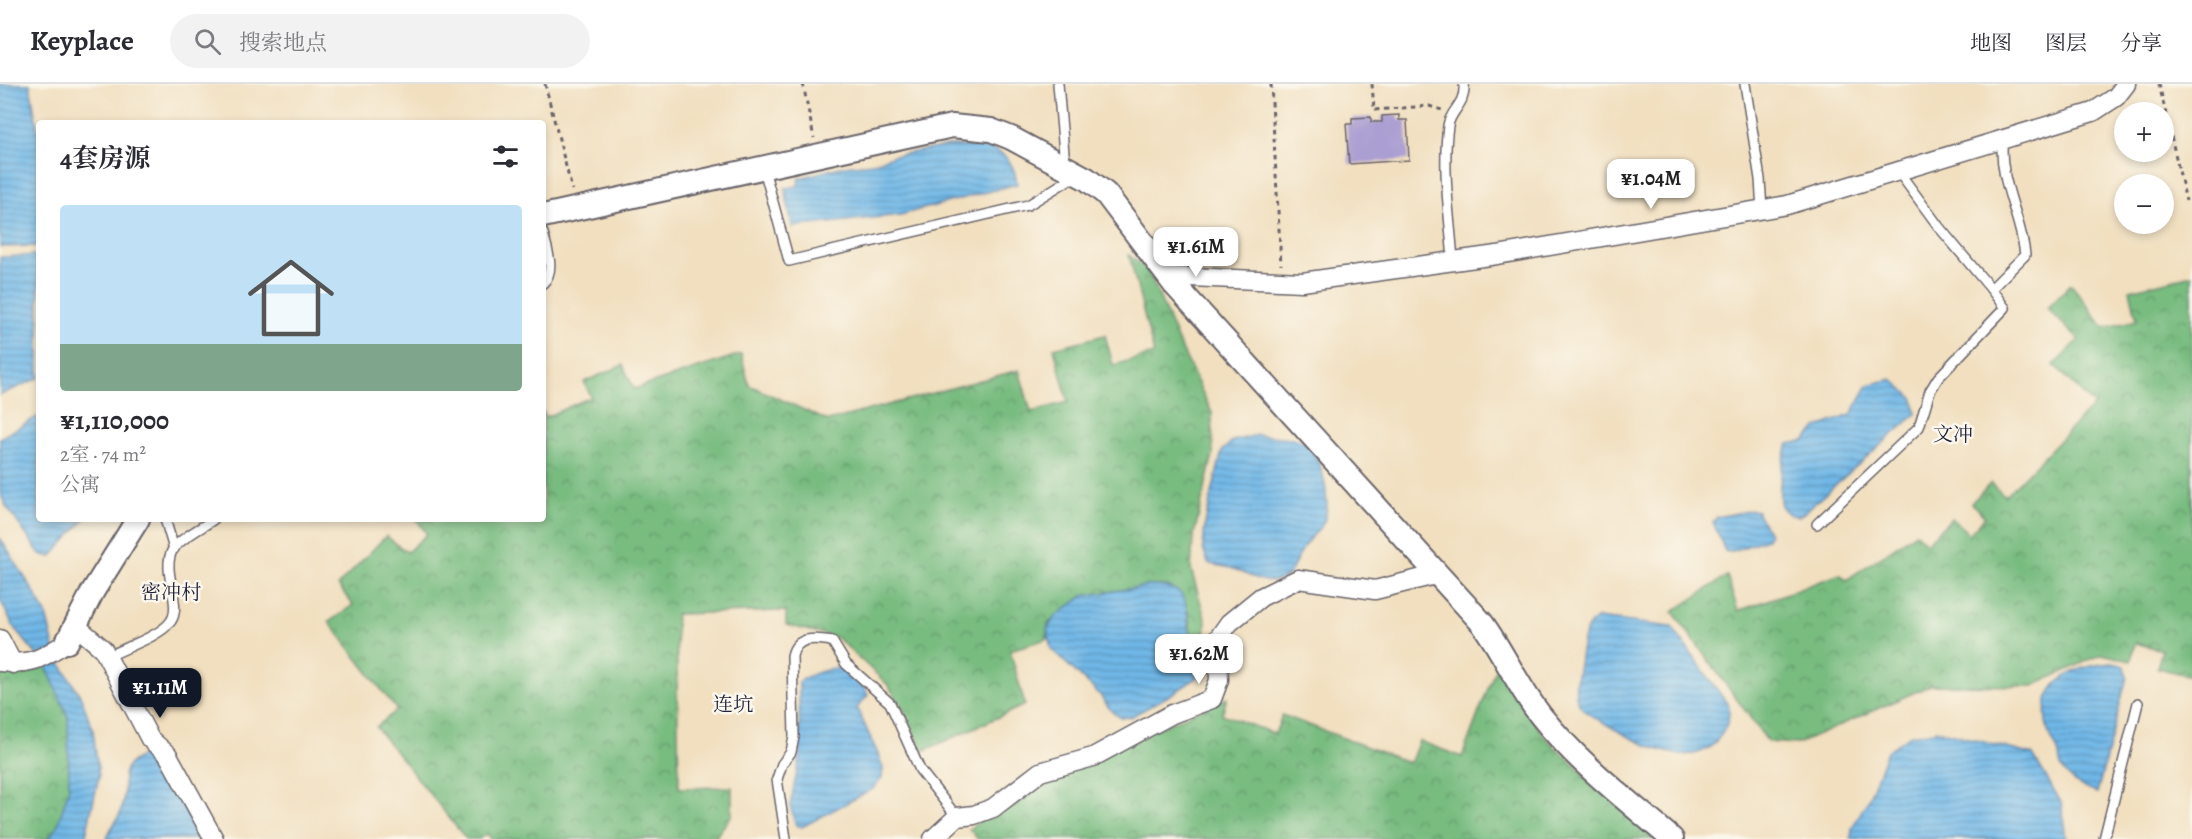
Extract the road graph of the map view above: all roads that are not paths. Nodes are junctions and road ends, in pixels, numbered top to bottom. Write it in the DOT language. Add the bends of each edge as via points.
graph roads {
  1 [pos="1058,84"];
  2 [pos="1464,84"];
  3 [pos="1745,84"];
  4 [pos="2126,84"];
  5 [pos="2003,138"];
  6 [pos="764,166"];
  7 [pos="1072,171"];
  8 [pos="1898,171"];
  9 [pos="1762,210"];
  10 [pos="546,215"];
  11 [pos="546,248"];
  12 [pos="1453,261"];
  13 [pos="1168,276"];
  14 [pos="546,280"];
  15 [pos="1991,289"];
  16 [pos="136,522"];
  17 [pos="166,522"];
  18 [pos="210,522"];
  19 [pos="1817,524"];
  20 [pos="174,549"];
  21 [pos="1439,574"];
  22 [pos="71,633"];
  23 [pos="0,639"];
  24 [pos="107,657"];
  25 [pos="7,663"];
  26 [pos="2138,703"];
  27 [pos="957,817"];
  28 [pos="214,839"];
  29 [pos="786,839"];
  30 [pos="933,839"];
  31 [pos="1672,839"];
  32 [pos="2104,839"];
  1 -- 7 [label="lane"];
  2 -- 12 [label="lane" via="1462,104 1448,122 1446,142"];
  3 -- 9 [label="lane"];
  4 -- 5 [label="street" via="2116,97 2093,112"];
  5 -- 8 [label="street"];
  5 -- 15 [label="lane" via="2005,177 2025,255"];
  6 -- 7 [label="street" via="952,126 974,127 1011,138"];
  6 -- 7 [label="lane" via="789,261 1028,205"];
  6 -- 10 [label="street"];
  7 -- 13 [label="street" via="1106,194"];
  8 -- 9 [label="street" via="1787,206"];
  8 -- 15 [label="lane"];
  9 -- 12 [label="street"];
  11 -- 14 [label="lane" via="550,268"];
  12 -- 13 [label="street" via="1282,283"];
  13 -- 21 [label="street"];
  15 -- 19 [label="lane" via="2005,308 1938,378 1919,427"];
  16 -- 22 [label="street"];
  17 -- 20 [label="lane"];
  18 -- 20 [label="lane"];
  20 -- 24 [label="lane" via="169,578 173,619 161,630"];
  21 -- 27 [label="street" via="1375,590 1292,580 1261,597 1222,631 1215,644 1219,680 1212,699 1172,714 1093,757 1040,772 993,808"];
  21 -- 31 [label="street" via="1496,642 1517,682 1562,741"];
  22 -- 24 [label="street" via="103,649"];
  22 -- 25 [label="street" via="38,661"];
  23 -- 25 [label="street"];
  24 -- 28 [label="street" via="150,739 168,755"];
  26 -- 32 [label="lane"];
  27 -- 29 [label="lane" via="920,770 890,703 846,664 832,641 819,638 795,646 792,656 793,742 777,778"];
  27 -- 30 [label="street"];
}
